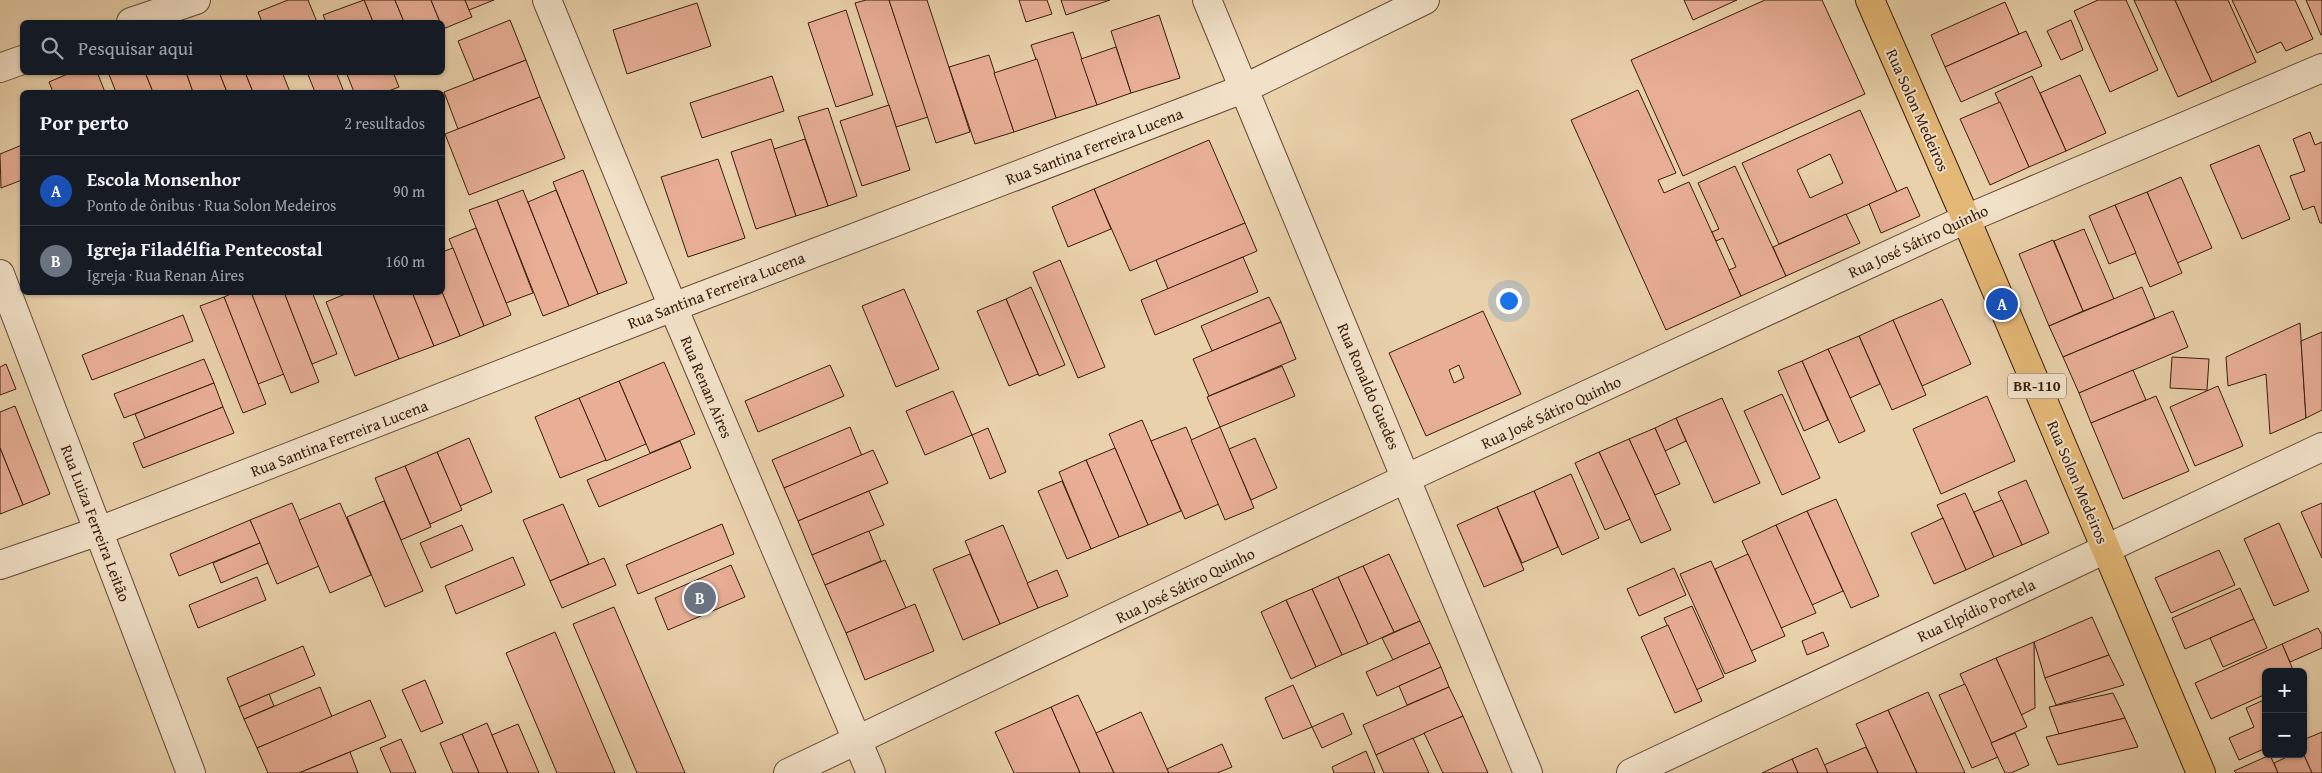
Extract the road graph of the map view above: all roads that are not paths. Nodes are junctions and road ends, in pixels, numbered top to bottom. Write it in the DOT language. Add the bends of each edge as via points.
graph roads {
  1 [pos="196,0"];
  2 [pos="547,0"];
  3 [pos="1208,0"];
  4 [pos="1425,0"];
  5 [pos="1870,0"];
  6 [pos="137,20"];
  7 [pos="20,61"];
  8 [pos="0,68"];
  9 [pos="2322,68"];
  10 [pos="1243,89"];
  11 [pos="1966,219"];
  12 [pos="0,274"];
  13 [pos="673,307"];
  14 [pos="2322,447"];
  15 [pos="1407,478"];
  16 [pos="99,531"];
  17 [pos="2106,548"];
  18 [pos="0,566"];
  19 [pos="857,741"];
  20 [pos="191,773"];
  21 [pos="788,773"];
  22 [pos="870,773"];
  23 [pos="1528,773"];
  24 [pos="1631,773"];
  25 [pos="2201,773"];
  1 -- 6 [label="street"];
  2 -- 13 [label="street, Rua Renan Aires"];
  3 -- 10 [label="street, Rua Ronaldo Guedes"];
  4 -- 10 [label="street, Rua Santina Ferreira Lucena"];
  5 -- 11 [label="main road, Rua Solon Medeiros / BR-110"];
  7 -- 8 [label="street"];
  9 -- 11 [label="street, Rua José Sátiro Quinho"];
  10 -- 13 [label="street, Rua Santina Ferreira Lucena"];
  10 -- 15 [label="street, Rua Ronaldo Guedes"];
  11 -- 15 [label="street, Rua José Sátiro Quinho"];
  11 -- 17 [label="main road, Rua Solon Medeiros / BR-110"];
  12 -- 16 [label="street, Rua Luiza Ferreira Leitão"];
  13 -- 16 [label="street, Rua Santina Ferreira Lucena"];
  13 -- 19 [label="street, Rua Renan Aires"];
  14 -- 17 [label="street, Rua Elpídio Portela"];
  15 -- 19 [label="street, Rua José Sátiro Quinho"];
  15 -- 23 [label="street, Rua Ronaldo Guedes"];
  16 -- 18 [label="street, Rua Santina Ferreira Lucena"];
  16 -- 20 [label="street, Rua Luiza Ferreira Leitão"];
  17 -- 24 [label="street, Rua Elpídio Portela"];
  17 -- 25 [label="main road, Rua Solon Medeiros / BR-110"];
  19 -- 21 [label="street, Rua José Sátiro Quinho"];
  19 -- 22 [label="street, Rua Renan Aires"];
}
